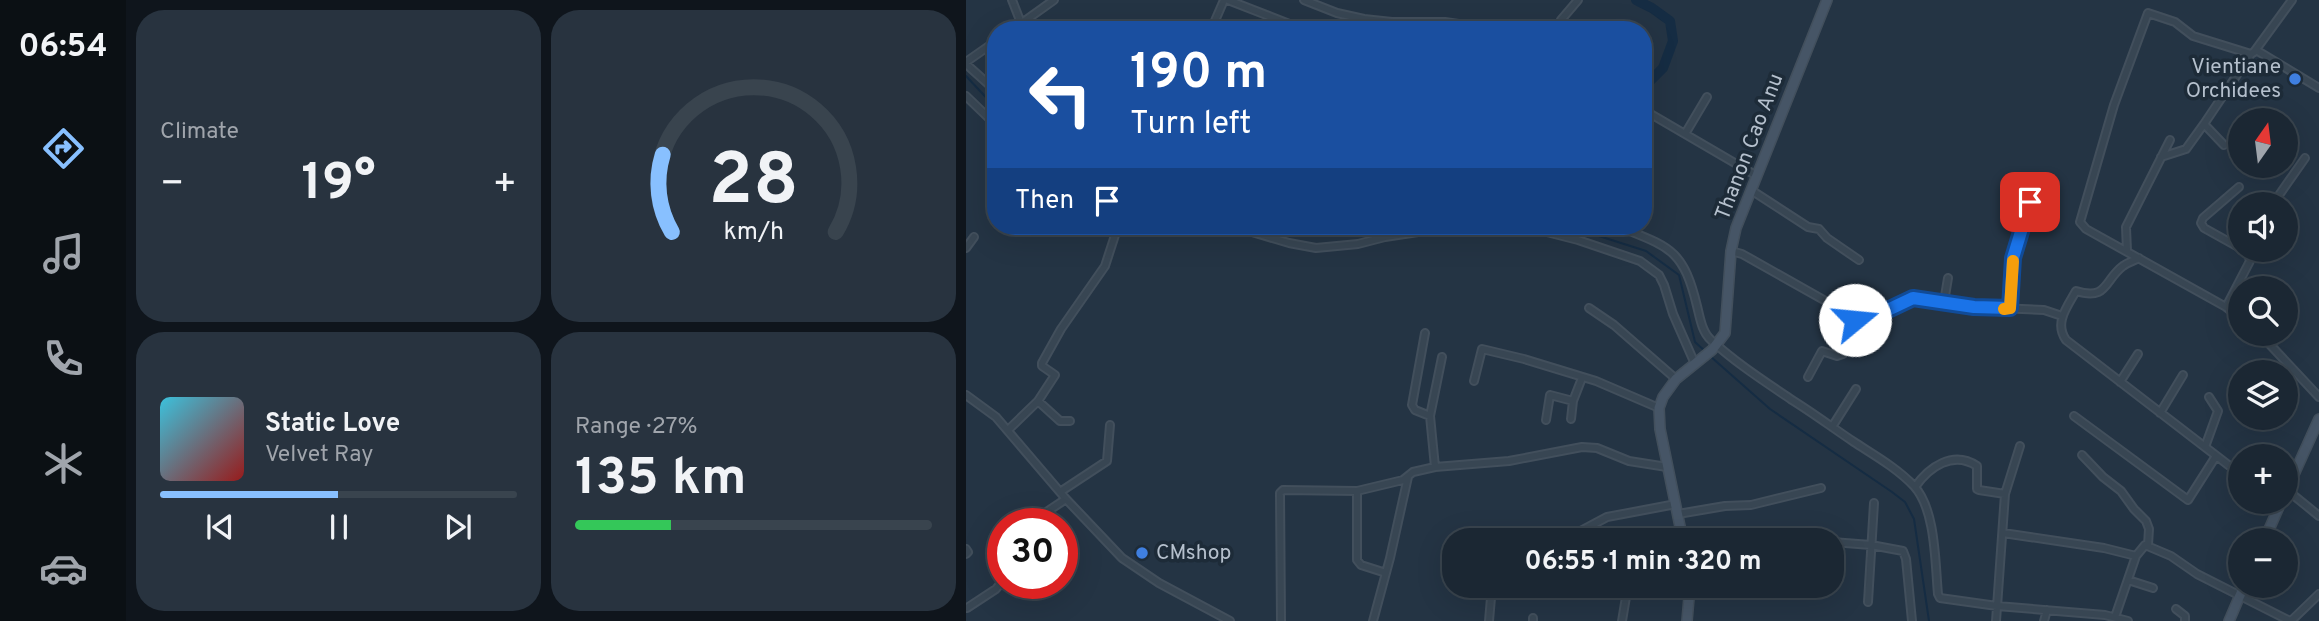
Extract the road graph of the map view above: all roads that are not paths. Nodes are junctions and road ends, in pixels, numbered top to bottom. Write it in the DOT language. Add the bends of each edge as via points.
graph roads {
  1 [pos="1012,0"];
  2 [pos="1054,0"];
  3 [pos="1226,0"];
  4 [pos="1304,0"];
  5 [pos="1578,0"];
  6 [pos="1827,0"];
  7 [pos="2292,0"];
  8 [pos="1020,21"];
  9 [pos="1024,21"];
  10 [pos="1216,21"];
  11 [pos="1281,21"];
  12 [pos="1383,21"];
  13 [pos="1560,21"];
  14 [pos="987,48"];
  15 [pos="2253,52"];
  16 [pos="966,63"];
  17 [pos="987,83"];
  18 [pos="2319,88"];
  19 [pos="966,96"];
  20 [pos="1707,97"];
  21 [pos="1652,115"];
  22 [pos="987,116"];
  23 [pos="2204,124"];
  24 [pos="1685,134"];
  25 [pos="2169,140"];
  26 [pos="2224,145"];
  27 [pos="2161,157"];
  28 [pos="2305,158"];
  29 [pos="1757,176"];
  30 [pos="2239,187"];
  31 [pos="1751,190"];
  32 [pos="2233,192"];
  33 [pos="2281,192"];
  34 [pos="2228,196"];
  35 [pos="2030,202"];
  36 [pos="1115,235"];
  37 [pos="1262,235"];
  38 [pos="1398,235"];
  39 [pos="1560,235"];
  40 [pos="1640,235"];
  41 [pos="974,237"];
  42 [pos="2228,241"];
  43 [pos="966,248"];
  44 [pos="1731,251"];
  45 [pos="2127,251"];
  46 [pos="2139,258"];
  47 [pos="1859,260"];
  48 [pos="2249,262"];
  49 [pos="1948,278"];
  50 [pos="1944,302"];
  51 [pos="2226,307"];
  52 [pos="1589,308"];
  53 [pos="2010,308"];
  54 [pos="2062,316"];
  55 [pos="1855,320"];
  56 [pos="1425,333"];
  57 [pos="2271,346"];
  58 [pos="1714,347"];
  59 [pos="2138,355"];
  60 [pos="1442,357"];
  61 [pos="1695,364"];
  62 [pos="2183,375"];
  63 [pos="1808,377"];
  64 [pos="1582,378"];
  65 [pos="1676,379"];
  66 [pos="1474,381"];
  67 [pos="2120,382"];
  68 [pos="1856,388"];
  69 [pos="966,395"];
  70 [pos="2209,397"];
  71 [pos="2319,397"];
  72 [pos="1038,401"];
  73 [pos="1573,401"];
  74 [pos="1659,408"];
  75 [pos="2160,413"];
  76 [pos="1430,416"];
  77 [pos="2074,416"];
  78 [pos="1571,419"];
  79 [pos="2319,419"];
  80 [pos="1546,420"];
  81 [pos="1070,421"];
  82 [pos="1110,425"];
  83 [pos="1832,427"];
  84 [pos="1008,430"];
  85 [pos="2020,446"];
  86 [pos="2205,447"];
  87 [pos="2082,455"];
  88 [pos="2216,456"];
  89 [pos="2228,465"];
  90 [pos="2298,465"];
  91 [pos="1435,467"];
  92 [pos="1667,467"];
  93 [pos="1408,477"];
  94 [pos="1915,487"];
  95 [pos="1821,488"];
  96 [pos="1357,491"];
  97 [pos="1060,492"];
  98 [pos="2005,494"];
  99 [pos="1066,499"];
  100 [pos="2298,500"];
  101 [pos="1874,503"];
  102 [pos="1676,504"];
  103 [pos="1052,508"];
  104 [pos="1678,514"];
  105 [pos="2319,516"];
  106 [pos="1586,528"];
  107 [pos="1681,528"];
  108 [pos="2003,533"];
  109 [pos="1844,543"];
  110 [pos="1871,545"];
  111 [pos="2148,545"];
  112 [pos="2136,556"];
  113 [pos="1386,573"];
  114 [pos="2128,580"];
  115 [pos="2152,589"];
  116 [pos="2228,590"];
  117 [pos="2319,594"];
  118 [pos="987,595"];
  119 [pos="1491,598"];
  120 [pos="1626,598"];
  121 [pos="1689,598"];
  122 [pos="2239,598"];
  123 [pos="2244,598"];
  124 [pos="1868,602"];
  125 [pos="1997,606"];
  126 [pos="966,608"];
  127 [pos="2176,609"];
  128 [pos="2047,610"];
  129 [pos="2115,617"];
  130 [pos="2104,618"];
  131 [pos="1230,621"];
  132 [pos="1281,621"];
  133 [pos="1373,621"];
  134 [pos="1489,621"];
  135 [pos="1622,621"];
  136 [pos="1687,621"];
  137 [pos="1912,621"];
  138 [pos="1996,621"];
  139 [pos="2045,621"];
  140 [pos="2128,621"];
  141 [pos="2185,621"];
  142 [pos="2229,621"];
  143 [pos="2290,621"];
  1 -- 8 [label="street"];
  2 -- 9 [label="street"];
  3 -- 10 [label="street"];
  3 -- 11 [label="street"];
  4 -- 12 [label="street" via="1337,13"];
  5 -- 13 [label="street"];
  6 -- 29 [label="street, Thanon Cao Anu"];
  7 -- 15 [label="street"];
  14 -- 16 [label="street"];
  15 -- 18 [label="street"];
  15 -- 23 [label="street"];
  15 -- 45 [label="street" via="2193,36 2175,22 2148,13 2114,105 2080,222"];
  16 -- 17 [label="street"];
  19 -- 22 [label="street"];
  20 -- 24 [label="street"];
  21 -- 24 [label="street"];
  23 -- 26 [label="street"];
  23 -- 27 [label="street" via="2186,149"];
  24 -- 29 [label="street"];
  25 -- 27 [label="street"];
  27 -- 45 [label="street" via="2126,227"];
  28 -- 33 [label="street"];
  29 -- 31 [label="street, Thanon Cao Anu"];
  30 -- 32 [label="street"];
  31 -- 44 [label="street, Thanon Cao Anu"];
  31 -- 47 [label="street" via="1808,227 1819,229"];
  34 -- 42 [label="street" via="2201,223"];
  35 -- 53 [label="street" via="2013,258"];
  36 -- 72 [label="street" via="1105,266 1042,363 1055,375"];
  37 -- 38 [label="street" via="1316,248"];
  39 -- 61 [label="street" via="1640,261 1659,275"];
  40 -- 58 [label="street" via="1673,252 1687,271 1706,335"];
  41 -- 43 [label="street"];
  44 -- 55 [label="street"];
  44 -- 58 [label="street, Thanon Cao Anu" via="1727,323"];
  45 -- 46 [label="street"];
  46 -- 51 [label="street"];
  46 -- 54 [label="street" via="2121,267 2099,292 2076,291"];
  48 -- 51 [label="street"];
  49 -- 50 [label="street"];
  50 -- 53 [label="street"];
  50 -- 55 [label="street" via="1910,298 1873,317"];
  52 -- 65 [label="street"];
  53 -- 54 [label="street"];
  54 -- 67 [label="street" via="2061,332 2066,340"];
  55 -- 63 [label="street" via="1843,354 1822,351"];
  56 -- 76 [label="street" via="1412,405"];
  57 -- 71 [label="street"];
  58 -- 61 [label="street"];
  58 -- 83 [label="street"];
  59 -- 67 [label="street"];
  60 -- 76 [label="street"];
  61 -- 65 [label="street"];
  62 -- 75 [label="street"];
  64 -- 66 [label="street" via="1482,349"];
  64 -- 73 [label="street"];
  64 -- 74 [label="street"];
  65 -- 74 [label="street"];
  67 -- 75 [label="street"];
  68 -- 83 [label="street"];
  69 -- 84 [label="street"];
  70 -- 86 [label="street" via="2218,411"];
  72 -- 81 [label="street" via="1060,421"];
  72 -- 84 [label="street"];
  73 -- 78 [label="street"];
  73 -- 80 [label="street" via="1550,395"];
  74 -- 92 [label="street"];
  75 -- 86 [label="street"];
  76 -- 91 [label="street"];
  77 -- 88 [label="street" via="2188,500"];
  79 -- 90 [label="street"];
  82 -- 97 [label="street" via="1107,461"];
  83 -- 94 [label="street"];
  84 -- 97 [label="street"];
  85 -- 98 [label="street"];
  86 -- 88 [label="street"];
  87 -- 111 [label="street" via="2146,521"];
  88 -- 89 [label="street"];
  91 -- 92 [label="street" via="1509,461 1590,447 1629,461"];
  91 -- 93 [label="street"];
  92 -- 102 [label="street"];
  93 -- 96 [label="street"];
  93 -- 113 [label="street"];
  94 -- 98 [label="street" via="1935,466 1955,460 1977,466 1977,489"];
  94 -- 125 [label="street" via="1929,517 1940,598"];
  95 -- 104 [label="street" via="1751,505"];
  96 -- 113 [label="street" via="1357,560"];
  96 -- 132 [label="street" via="1280,493"];
  97 -- 99 [label="street"];
  98 -- 108 [label="street"];
  99 -- 103 [label="street"];
  99 -- 131 [label="street" via="1139,571"];
  100 -- 105 [label="street"];
  101 -- 110 [label="street"];
  102 -- 104 [label="street"];
  102 -- 106 [label="street" via="1607,517"];
  104 -- 107 [label="street"];
  108 -- 112 [label="street"];
  108 -- 125 [label="street"];
  109 -- 110 [label="street"];
  110 -- 124 [label="street"];
  110 -- 137 [label="street" via="1900,549 1905,554"];
  111 -- 112 [label="street"];
  111 -- 116 [label="street"];
  112 -- 114 [label="street"];
  113 -- 133 [label="street"];
  114 -- 115 [label="street"];
  114 -- 129 [label="street"];
  117 -- 143 [label="street"];
  118 -- 126 [label="street"];
  119 -- 134 [label="street"];
  120 -- 135 [label="street"];
  121 -- 136 [label="street"];
  122 -- 142 [label="street"];
  123 -- 143 [label="street"];
  125 -- 128 [label="street"];
  125 -- 138 [label="street"];
  127 -- 141 [label="street"];
  128 -- 130 [label="street"];
  128 -- 139 [label="street"];
  129 -- 130 [label="street"];
  129 -- 140 [label="street"];
}
